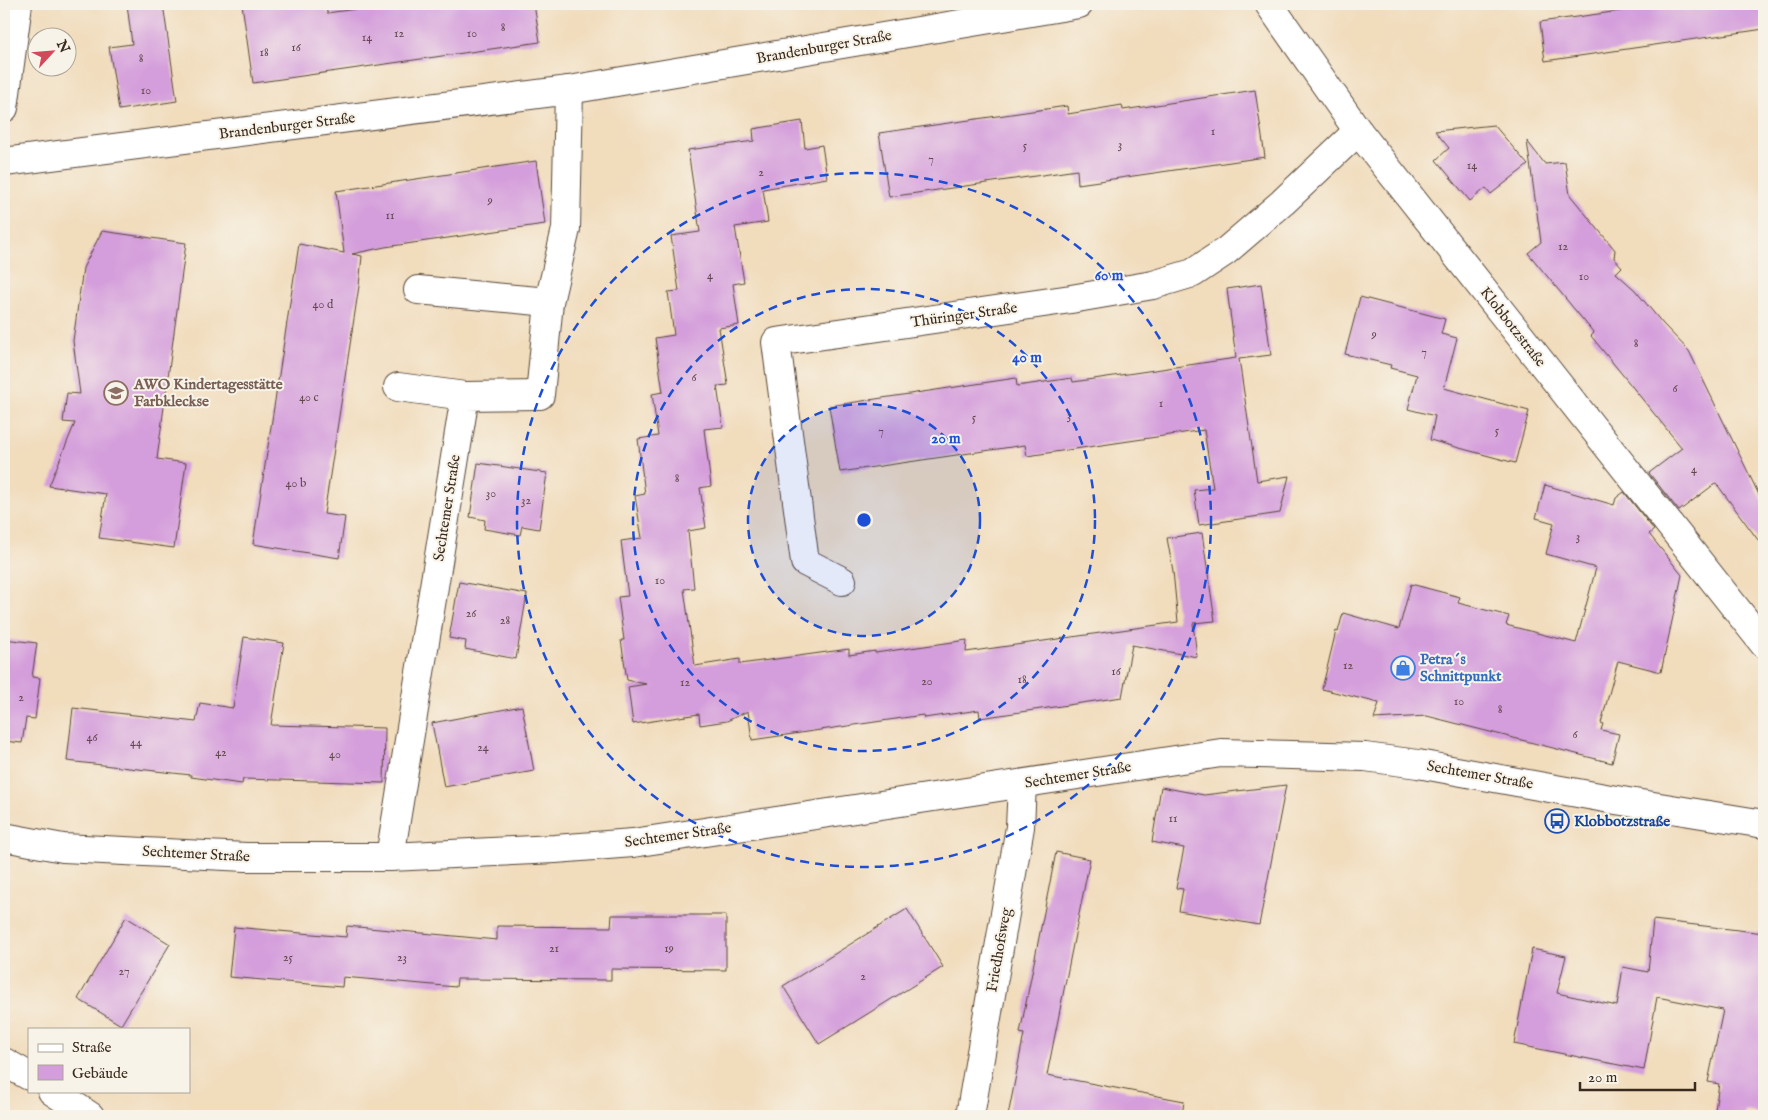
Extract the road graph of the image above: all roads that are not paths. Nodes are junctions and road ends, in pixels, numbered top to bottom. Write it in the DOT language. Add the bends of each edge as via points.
graph roads {
  1 [pos="18,4"];
  2 [pos="1079,4"];
  3 [pos="1269,4"];
  4 [pos="570,90"];
  5 [pos="4,108"];
  6 [pos="1358,131"];
  7 [pos="4,162"];
  8 [pos="418,290"];
  9 [pos="548,302"];
  10 [pos="398,387"];
  11 [pos="465,396"];
  12 [pos="842,581"];
  13 [pos="1764,644"];
  14 [pos="1022,784"];
  15 [pos="1764,824"];
  16 [pos="4,837"];
  17 [pos="390,857"];
  18 [pos="4,1062"];
  19 [pos="28,1075"];
  20 [pos="54,1092"];
  21 [pos="90,1116"];
  22 [pos="970,1116"];
  1 -- 5 [label="street"];
  2 -- 4 [label="street, Brandenburger Straße"];
  3 -- 6 [label="street, Klobbotzstraße"];
  4 -- 7 [label="street, Brandenburger Straße"];
  4 -- 9 [label="street" via="566,229"];
  6 -- 12 [label="street, Thüringer Straße" via="1283,202 1226,251 1193,273 1152,285 1071,300 776,342 805,562"];
  6 -- 13 [label="street, Klobbotzstraße"];
  8 -- 9 [label="street"];
  9 -- 11 [label="street" via="540,395"];
  10 -- 11 [label="street"];
  11 -- 17 [label="street, Sechtemer Straße"];
  14 -- 15 [label="street, Sechtemer Straße" via="1221,753 1366,757"];
  14 -- 17 [label="street, Sechtemer Straße" via="633,843"];
  14 -- 22 [label="street, Friedhofsweg" via="1020,827"];
  16 -- 17 [label="street, Sechtemer Straße" via="63,848 246,857"];
  18 -- 19 [label="street"];
  20 -- 21 [label="street"];
}
